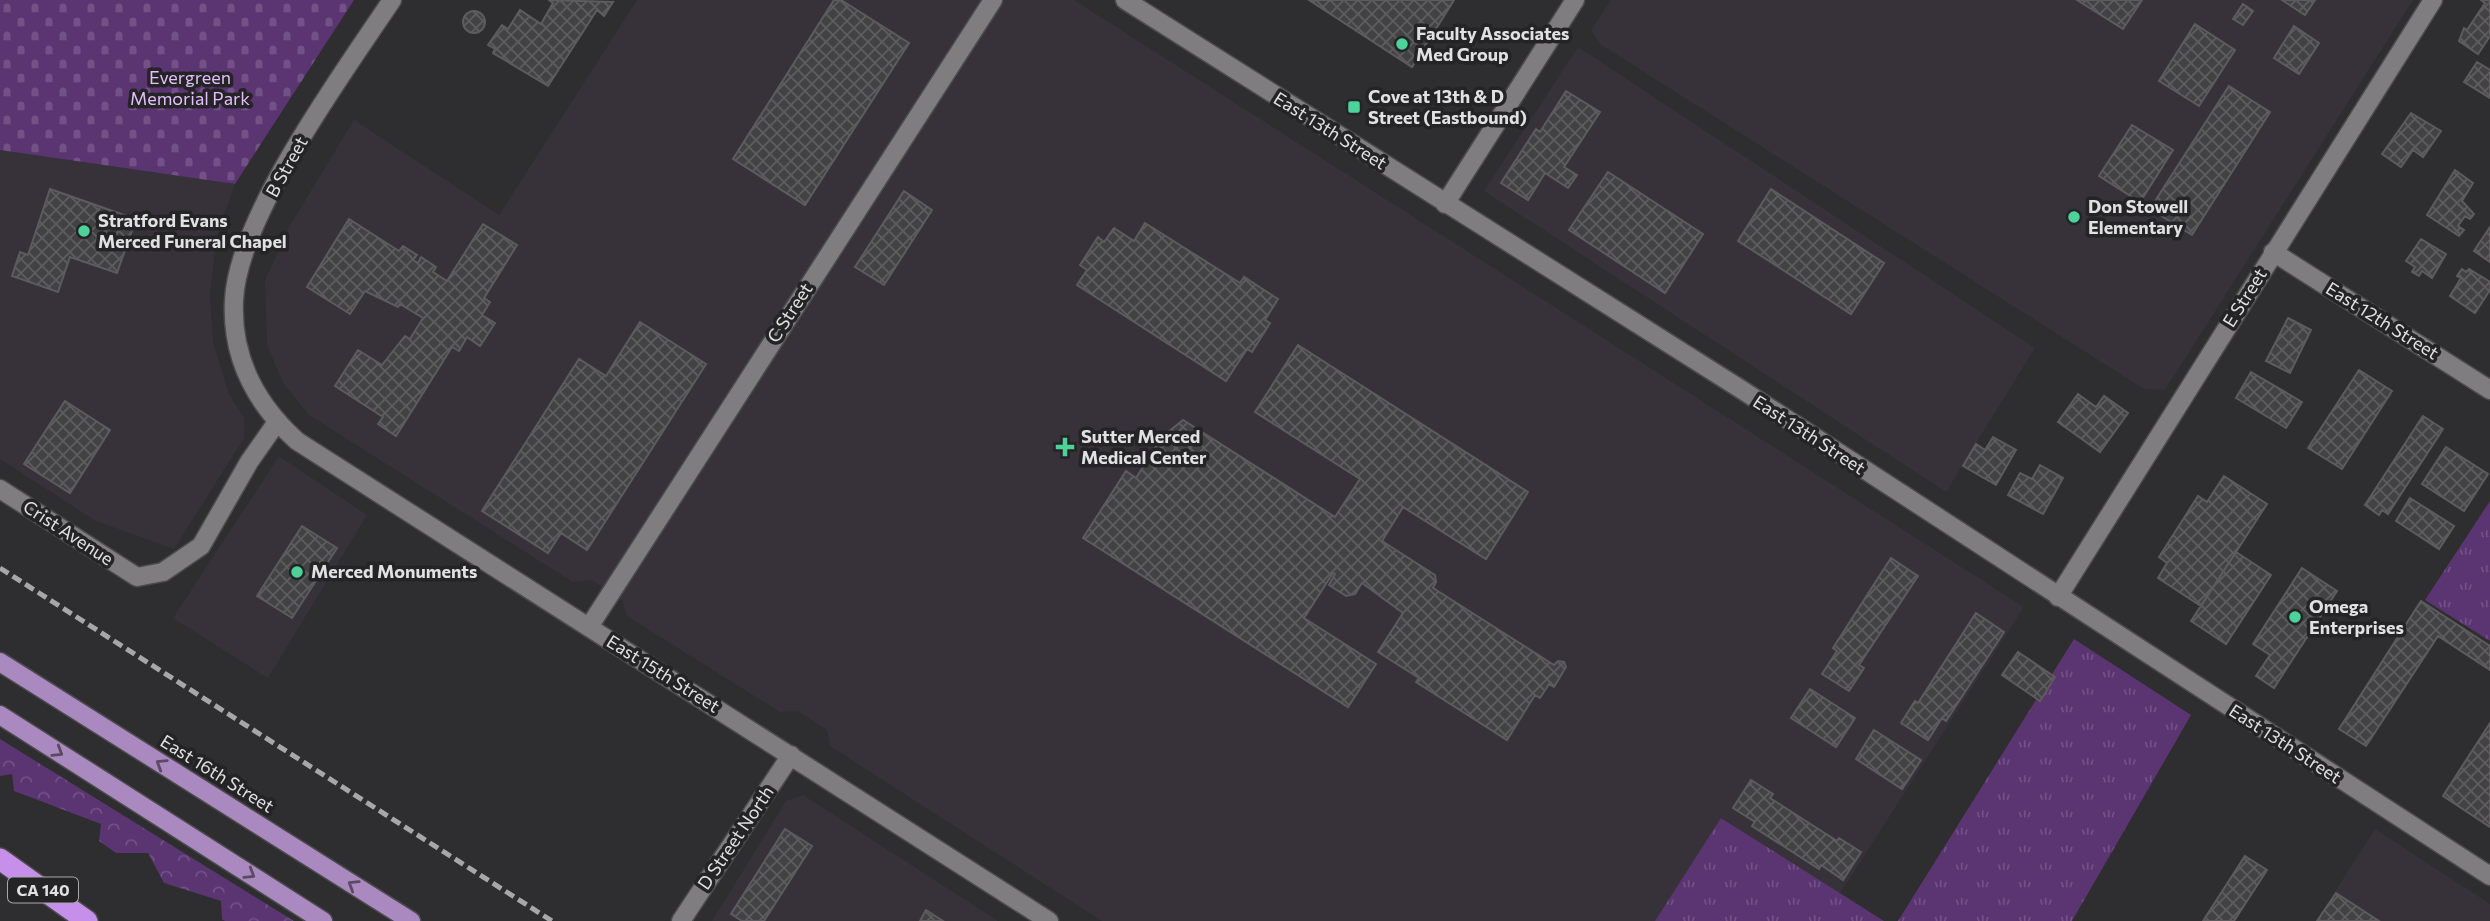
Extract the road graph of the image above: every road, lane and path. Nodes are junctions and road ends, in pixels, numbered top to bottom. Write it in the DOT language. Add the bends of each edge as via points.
graph roads {
  1 [pos="392,0"];
  2 [pos="993,0"];
  3 [pos="1125,0"];
  4 [pos="1575,0"];
  5 [pos="2433,0"];
  6 [pos="1445,204"];
  7 [pos="2273,252"];
  8 [pos="2490,390"];
  9 [pos="278,423"];
  10 [pos="0,489"];
  11 [pos="2058,597"];
  12 [pos="589,627"];
  13 [pos="0,662"];
  14 [pos="0,715"];
  15 [pos="791,755"];
  16 [pos="0,859"];
  17 [pos="2490,876"];
  18 [pos="87,921"];
  19 [pos="323,921"];
  20 [pos="411,921"];
  21 [pos="681,921"];
  22 [pos="1049,921"];
  1 -- 9 [label="street, B Street" via="295,149 249,240 237,278 235,333 243,366"];
  2 -- 12 [label="street, C Street"];
  3 -- 6 [label="street, East 13th Street"];
  4 -- 6 [label="street"];
  5 -- 7 [label="street, E Street"];
  6 -- 11 [label="street, East 13th Street" via="1739,388"];
  7 -- 8 [label="street, East 12th Street"];
  7 -- 11 [label="street, E Street"];
  9 -- 10 [label="street, Crist Avenue" via="249,462 201,547 163,572 137,576"];
  9 -- 12 [label="street, East 15th Street" via="297,441"];
  11 -- 17 [label="street, East 13th Street"];
  12 -- 15 [label="street, East 15th Street"];
  20 -- 13 [label="main road, East 16th Street, one-way"];
  14 -- 19 [label="main road, one-way"];
  15 -- 21 [label="street, D Street North"];
  15 -- 22 [label="street, East 15th Street"];
  16 -- 18 [label="highway, CA 140"];
}
